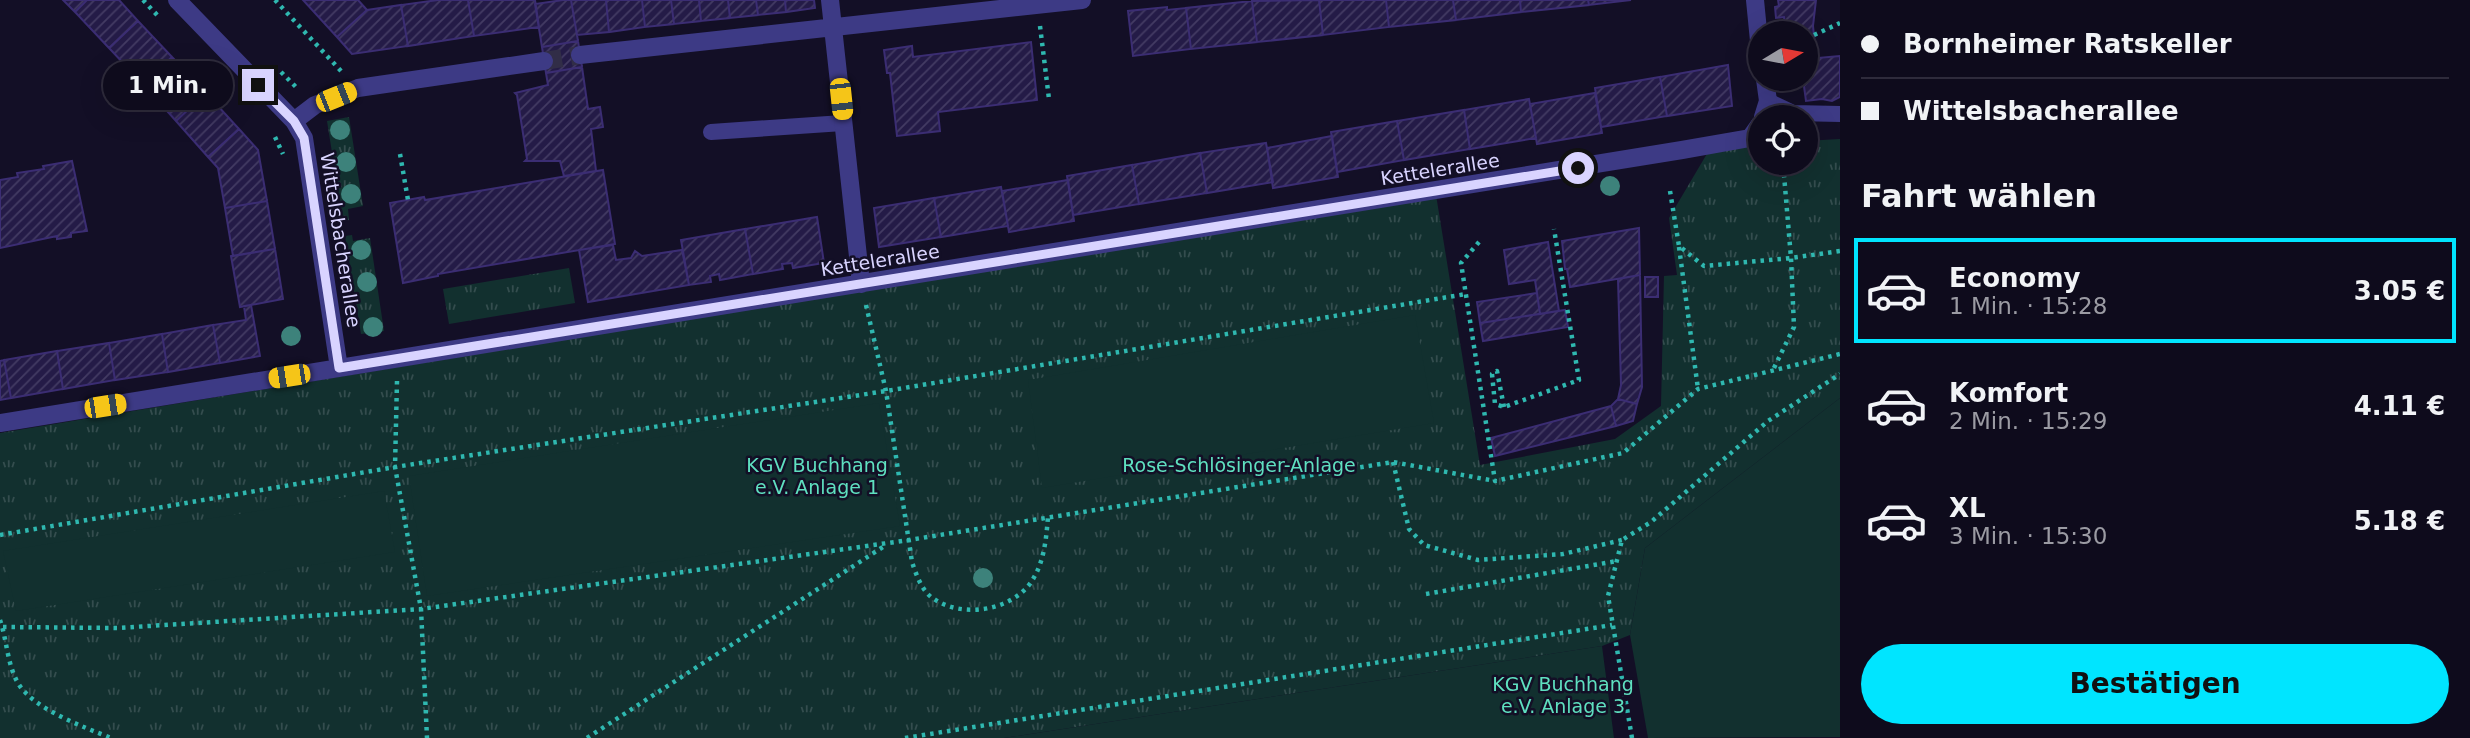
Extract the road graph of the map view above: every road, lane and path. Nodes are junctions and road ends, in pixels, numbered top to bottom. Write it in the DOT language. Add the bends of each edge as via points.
graph roads {
  1 [pos="143,0"];
  2 [pos="177,0"];
  3 [pos="275,0"];
  4 [pos="830,0"];
  5 [pos="1082,0"];
  6 [pos="1755,0"];
  7 [pos="1038,5"];
  8 [pos="162,20"];
  9 [pos="1757,21"];
  10 [pos="1840,23"];
  11 [pos="832,26"];
  12 [pos="1818,33"];
  13 [pos="580,55"];
  14 [pos="544,61"];
  15 [pos="358,88"];
  16 [pos="1049,99"];
  17 [pos="1818,114"];
  18 [pos="1840,114"];
  19 [pos="294,121"];
  20 [pos="843,123"];
  21 [pos="266,128"];
  22 [pos="711,132"];
  23 [pos="1748,138"];
  24 [pos="400,154"];
  25 [pos="284,158"];
  26 [pos="1784,175"];
  27 [pos="1670,191"];
  28 [pos="408,200"];
  29 [pos="1554,229"];
  30 [pos="1479,242"];
  31 [pos="1679,246"];
  32 [pos="1840,251"];
  33 [pos="1791,258"];
  34 [pos="861,284"];
  35 [pos="1466,294"];
  36 [pos="1840,354"];
  37 [pos="339,368"];
  38 [pos="1774,369"];
  39 [pos="396,372"];
  40 [pos="1840,374"];
  41 [pos="1493,388"];
  42 [pos="1698,389"];
  43 [pos="1481,390"];
  44 [pos="886,391"];
  45 [pos="1504,407"];
  46 [pos="0,423"];
  47 [pos="1393,462"];
  48 [pos="395,467"];
  49 [pos="1495,481"];
  50 [pos="1048,517"];
  51 [pos="0,535"];
  52 [pos="909,540"];
  53 [pos="1622,540"];
  54 [pos="889,543"];
  55 [pos="1617,561"];
  56 [pos="1426,594"];
  57 [pos="421,609"];
  58 [pos="0,620"];
  59 [pos="1612,625"];
  60 [pos="3,627"];
  61 [pos="111,738"];
  62 [pos="427,738"];
  63 [pos="587,738"];
  64 [pos="905,738"];
  65 [pos="1632,738"];
  1 -- 8 [label="path"];
  2 -- 19 [label="street, Wittelsbacherallee"];
  3 -- 15 [label="path"];
  4 -- 11 [label="street"];
  5 -- 7 [label="street"];
  6 -- 9 [label="street"];
  7 -- 11 [label="street"];
  7 -- 16 [label="path"];
  10 -- 12 [label="path"];
  11 -- 13 [label="street"];
  11 -- 20 [label="street"];
  14 -- 15 [label="street"];
  15 -- 19 [label="street" via="315,105"];
  17 -- 18 [label="lane"];
  19 -- 37 [label="street, Wittelsbacherallee" via="304,138"];
  20 -- 22 [label="lane"];
  20 -- 34 [label="street"];
  21 -- 25 [label="path"];
  23 -- 34 [label="street, Kettelerallee"];
  24 -- 28 [label="path"];
  26 -- 33 [label="path"];
  27 -- 31 [label="path"];
  29 -- 45 [label="path" via="1579,380"];
  30 -- 35 [label="path" via="1461,263"];
  31 -- 33 [label="path" via="1704,266"];
  31 -- 42 [label="path"];
  32 -- 33 [label="path"];
  33 -- 38 [label="path" via="1794,327"];
  34 -- 37 [label="street, Kettelerallee"];
  34 -- 44 [label="path"];
  35 -- 43 [label="path"];
  35 -- 44 [label="path"];
  36 -- 38 [label="path"];
  37 -- 46 [label="street, Kettelerallee"];
  38 -- 42 [label="path"];
  39 -- 48 [label="path"];
  40 -- 53 [label="path" via="1769,421 1651,522"];
  41 -- 43 [label="path"];
  41 -- 45 [label="path" via="1495,404"];
  41 -- 45 [label="path" via="1492,374 1497,370"];
  42 -- 49 [label="path" via="1623,453"];
  43 -- 49 [label="path"];
  44 -- 48 [label="path"];
  44 -- 52 [label="path"];
  47 -- 49 [label="path"];
  47 -- 50 [label="path"];
  47 -- 53 [label="path" via="1409,529 1424,545 1478,560 1563,554"];
  48 -- 51 [label="path"];
  48 -- 57 [label="path"];
  50 -- 52 [label="path"];
  50 -- 52 [label="path" via="1044,555 1028,585 1004,603 976,610 956,609 932,598 918,580"];
  52 -- 54 [label="path"];
  53 -- 55 [label="path"];
  54 -- 57 [label="path"];
  54 -- 63 [label="path"];
  55 -- 56 [label="path"];
  55 -- 59 [label="path" via="1608,597"];
  57 -- 60 [label="path" via="117,628"];
  57 -- 62 [label="path"];
  58 -- 60 [label="path"];
  59 -- 64 [label="path"];
  59 -- 65 [label="path"];
  60 -- 61 [label="path" via="18,684 50,710"];
}
